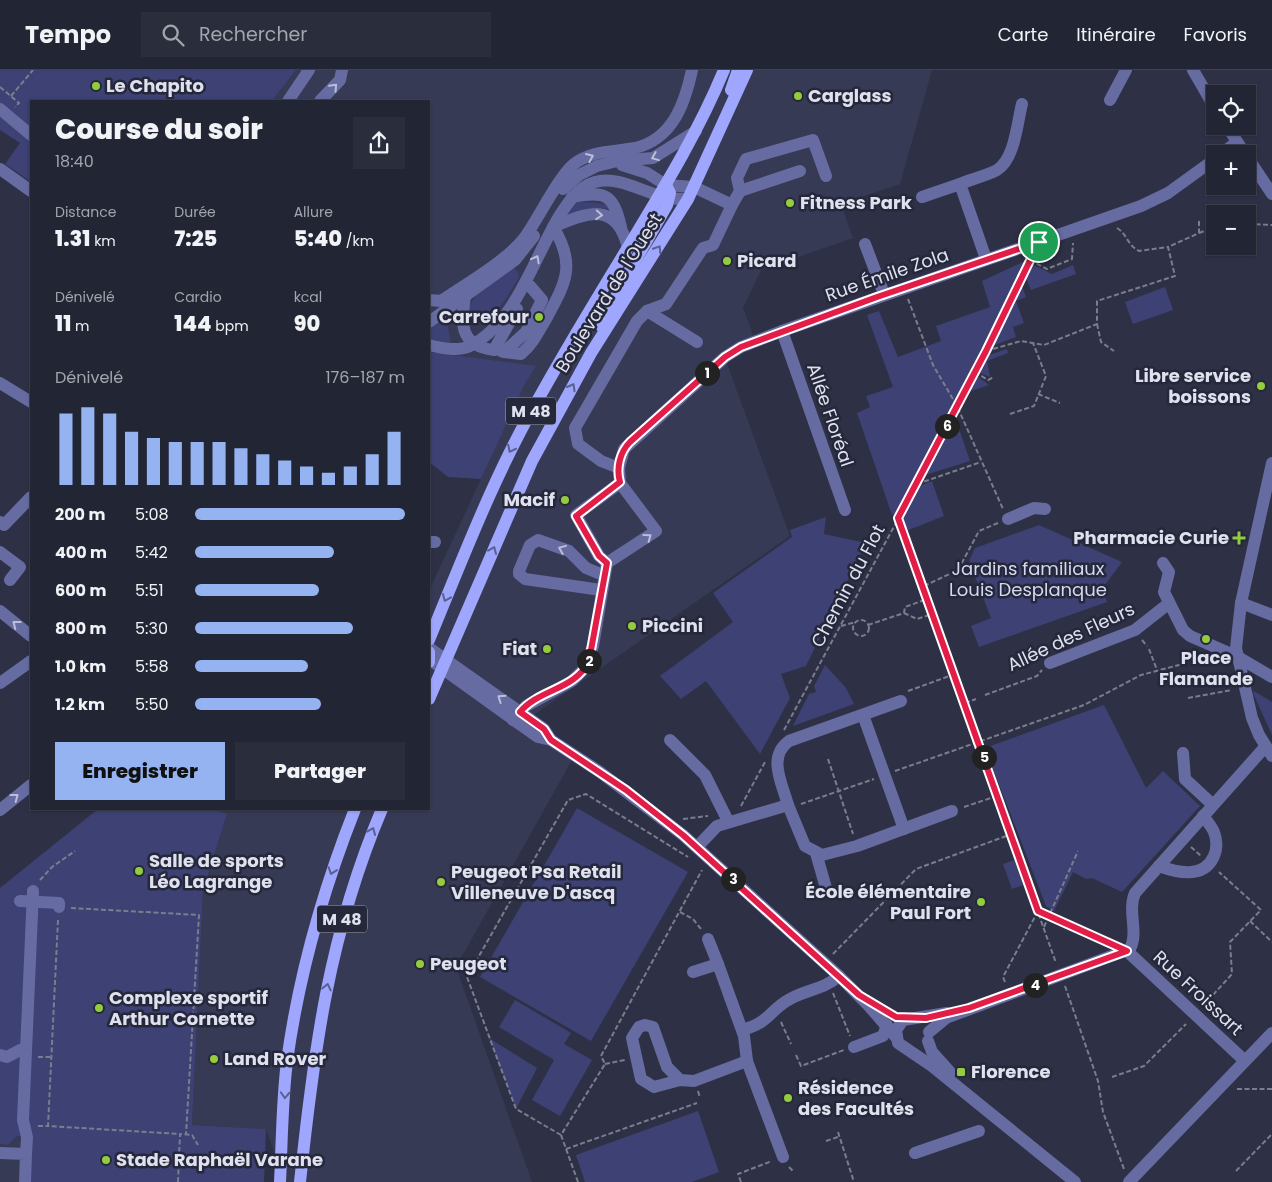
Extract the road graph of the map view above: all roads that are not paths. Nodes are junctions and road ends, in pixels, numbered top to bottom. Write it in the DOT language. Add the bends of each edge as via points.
graph roads {
  1 [pos="309,70"];
  2 [pos="342,70"];
  3 [pos="692,70"];
  4 [pos="724,70"];
  5 [pos="738,70"];
  6 [pos="747,70"];
  7 [pos="1126,70"];
  8 [pos="1193,70"];
  9 [pos="1206,92"];
  10 [pos="289,100"];
  11 [pos="321,100"];
  12 [pos="1110,100"];
  13 [pos="1022,104"];
  14 [pos="4,113"];
  15 [pos="726,120"];
  16 [pos="696,131"];
  17 [pos="30,134"];
  18 [pos="1233,135"];
  19 [pos="1237,142"];
  20 [pos="1233,145"];
  21 [pos="1239,145"];
  22 [pos="1206,165"];
  23 [pos="597,166"];
  24 [pos="0,169"];
  25 [pos="1256,170"];
  26 [pos="800,171"];
  27 [pos="826,176"];
  28 [pos="960,184"];
  29 [pos="694,187"];
  30 [pos="30,190"];
  31 [pos="740,191"];
  32 [pos="665,193"];
  33 [pos="1272,194"];
  34 [pos="572,197"];
  35 [pos="922,197"];
  36 [pos="688,199"];
  37 [pos="732,205"];
  38 [pos="553,227"];
  39 [pos="621,227"];
  40 [pos="865,244"];
  41 [pos="628,248"];
  42 [pos="986,259"];
  43 [pos="515,260"];
  44 [pos="528,283"];
  45 [pos="884,294"];
  46 [pos="466,296"];
  47 [pos="430,300"];
  48 [pos="648,311"];
  49 [pos="430,321"];
  50 [pos="782,331"];
  51 [pos="697,342"];
  52 [pos="474,343"];
  53 [pos="430,345"];
  54 [pos="499,351"];
  55 [pos="591,353"];
  56 [pos="0,383"];
  57 [pos="30,401"];
  58 [pos="1272,463"];
  59 [pos="619,468"];
  60 [pos="620,482"];
  61 [pos="30,498"];
  62 [pos="1045,509"];
  63 [pos="845,510"];
  64 [pos="1008,519"];
  65 [pos="1,525"];
  66 [pos="0,552"];
  67 [pos="1163,563"];
  68 [pos="605,569"];
  69 [pos="10,580"];
  70 [pos="601,590"];
  71 [pos="1241,603"];
  72 [pos="1168,604"];
  73 [pos="0,612"];
  74 [pos="1272,615"];
  75 [pos="30,635"];
  76 [pos="430,638"];
  77 [pos="430,649"];
  78 [pos="1236,656"];
  79 [pos="430,660"];
  80 [pos="30,661"];
  81 [pos="1050,663"];
  82 [pos="444,664"];
  83 [pos="1272,677"];
  84 [pos="0,683"];
  85 [pos="430,697"];
  86 [pos="901,701"];
  87 [pos="863,715"];
  88 [pos="516,716"];
  89 [pos="670,740"];
  90 [pos="1269,751"];
  91 [pos="1183,753"];
  92 [pos="30,786"];
  93 [pos="788,805"];
  94 [pos="1213,805"];
  95 [pos="0,810"];
  96 [pos="354,810"];
  97 [pos="382,810"];
  98 [pos="952,811"];
  99 [pos="1203,816"];
  100 [pos="726,817"];
  101 [pos="904,829"];
  102 [pos="697,847"];
  103 [pos="816,854"];
  104 [pos="1158,866"];
  105 [pos="826,888"];
  106 [pos="59,907"];
  107 [pos="708,939"];
  108 [pos="1127,951"];
  109 [pos="718,964"];
  110 [pos="693,972"];
  111 [pos="835,980"];
  112 [pos="859,995"];
  113 [pos="969,1008"];
  114 [pos="910,1018"];
  115 [pos="887,1025"];
  116 [pos="742,1030"];
  117 [pos="1272,1033"];
  118 [pos="895,1036"];
  119 [pos="928,1036"];
  120 [pos="854,1047"];
  121 [pos="907,1050"];
  122 [pos="26,1051"];
  123 [pos="0,1055"];
  124 [pos="747,1061"];
  125 [pos="1245,1061"];
  126 [pos="680,1080"];
  127 [pos="990,1114"];
  128 [pos="979,1131"];
  129 [pos="0,1153"];
  130 [pos="915,1153"];
  131 [pos="26,1154"];
  132 [pos="782,1156"];
  133 [pos="1131,1181"];
  134 [pos="25,1182"];
  135 [pos="280,1182"];
  136 [pos="300,1182"];
  137 [pos="1075,1182"];
  1 -- 10 [label="street"];
  11 -- 2 [label="street, one-way" via="340,80"];
  47 -- 3 [label="street, one-way" via="441,301 494,265 524,238 573,165 594,155 636,148 655,140 677,116 686,98"];
  4 -- 16 [label="main road, Boulevard de l'Ouest / M 48"];
  5 -- 15 [label="main road, M 48"];
  6 -- 15 [label="main road, Boulevard de l'Ouest / M 48"];
  7 -- 12 [label="street"];
  8 -- 9 [label="street"];
  13 -- 28 [label="street" via="1004,164 997,170"];
  14 -- 17 [label="street"];
  15 -- 29 [label="main road, Boulevard de l'Ouest / M 48"];
  16 -- 23 [label="street, one-way" via="653,158"];
  16 -- 32 [label="main road, Boulevard de l'Ouest / M 48"];
  18 -- 19 [label="street"];
  19 -- 20 [label="street"];
  19 -- 21 [label="street"];
  22 -- 42 [label="street, Rue Émile Zola" via="1158,199"];
  23 -- 32 [label="street" via="627,166 647,173"];
  23 -- 43 [label="street" via="566,185 532,240"];
  24 -- 30 [label="street"];
  25 -- 33 [label="street"];
  26 -- 31 [label="street"];
  27 -- 31 [label="street" via="813,140 746,158 737,178"];
  28 -- 35 [label="street"];
  28 -- 42 [label="street"];
  29 -- 32 [label="street"];
  29 -- 36 [label="main road, Boulevard de l'Ouest / M 48"];
  29 -- 37 [label="street"];
  31 -- 37 [label="street"];
  32 -- 34 [label="street" via="602,180 583,187"];
  32 -- 36 [label="street"];
  32 -- 41 [label="main road, Boulevard de l'Ouest / M 48"];
  32 -- 55 [label="main road"];
  34 -- 38 [label="street"];
  34 -- 39 [label="street" via="596,193 610,199"];
  55 -- 36 [label="main road, Boulevard de l'Ouest / M 48, one-way"];
  37 -- 48 [label="street" via="713,245 703,248 666,304"];
  38 -- 39 [label="street, one-way" via="599,214 609,216"];
  44 -- 38 [label="street, one-way"];
  38 -- 54 [label="street" via="567,263 564,286 531,346 521,354"];
  39 -- 41 [label="street"];
  40 -- 45 [label="street"];
  41 -- 76 [label="main road, Boulevard de l'Ouest / M 48, one-way" via="521,430 486,503"];
  42 -- 45 [label="street, Rue Émile Zola"];
  43 -- 44 [label="street"];
  43 -- 46 [label="street"];
  44 -- 52 [label="street" via="508,313 487,335"];
  44 -- 54 [label="street"];
  44 -- 54 [label="street" via="542,300 526,332"];
  45 -- 50 [label="street, Rue Émile Zola"];
  46 -- 49 [label="street"];
  46 -- 52 [label="street" via="463,331"];
  48 -- 51 [label="street"];
  48 -- 59 [label="street" via="637,321 575,428 578,444 601,461"];
  50 -- 59 [label="street, Rue Émile Zola" via="725,357 626,446"];
  50 -- 63 [label="street, Allée Floréal"];
  52 -- 53 [label="street" via="469,347 446,349"];
  52 -- 54 [label="street"];
  82 -- 55 [label="main road, Boulevard de l'Ouest / M 48, one-way" via="532,461"];
  56 -- 57 [label="street"];
  58 -- 71 [label="street"];
  59 -- 60 [label="street, Rue Émile Zola"];
  60 -- 68 [label="street" via="576,516"];
  68 -- 60 [label="street, one-way" via="656,532"];
  61 -- 65 [label="street"];
  62 -- 64 [label="street" via="1034,508"];
  66 -- 69 [label="street" via="20,567"];
  67 -- 72 [label="street" via="1169,572 1164,592"];
  68 -- 70 [label="street"];
  68 -- 70 [label="street, one-way" via="586,568 569,551 538,540 530,545 519,571 525,579"];
  70 -- 88 [label="street" via="593,646 585,668 572,681 533,701"];
  71 -- 74 [label="street"];
  71 -- 78 [label="street"];
  72 -- 78 [label="street" via="1190,636"];
  72 -- 81 [label="street, Allée des Fleurs" via="1134,630"];
  75 -- 73 [label="street, one-way"];
  77 -- 82 [label="street"];
  78 -- 83 [label="street"];
  78 -- 90 [label="street" via="1255,727"];
  79 -- 82 [label="street"];
  80 -- 84 [label="street"];
  82 -- 85 [label="main road, Boulevard de l'Ouest / M 48"];
  82 -- 88 [label="street"];
  86 -- 87 [label="street"];
  87 -- 93 [label="street" via="789,741 780,749 777,766"];
  87 -- 101 [label="street"];
  88 -- 102 [label="street" via="544,729 551,740 626,790"];
  89 -- 100 [label="street" via="705,775"];
  90 -- 94 [label="street"];
  91 -- 94 [label="street" via="1185,779"];
  95 -- 92 [label="street, one-way"];
  93 -- 100 [label="street"];
  93 -- 103 [label="street" via="803,842"];
  94 -- 99 [label="street"];
  96 -- 135 [label="main road, M 48, one-way" via="319,909 298,996 286,1073"];
  136 -- 97 [label="main road, M 48, one-way" via="314,1054 337,938 356,872"];
  98 -- 101 [label="street"];
  99 -- 104 [label="street"];
  99 -- 104 [label="street" via="1216,841 1216,850 1209,864 1184,873"];
  100 -- 102 [label="street"];
  101 -- 103 [label="street" via="830,855"];
  102 -- 111 [label="street"];
  103 -- 105 [label="street"];
  104 -- 108 [label="street" via="1134,897 1133,939"];
  106 -- 122 [label="street" via="59,903 29,898"];
  107 -- 109 [label="street"];
  108 -- 113 [label="street"];
  108 -- 125 [label="street, Rue Froissart"];
  109 -- 110 [label="street"];
  109 -- 116 [label="street"];
  111 -- 112 [label="street"];
  111 -- 116 [label="street" via="795,996 762,1024"];
  112 -- 114 [label="street" via="885,1012"];
  112 -- 115 [label="street"];
  113 -- 114 [label="street" via="931,1017"];
  113 -- 119 [label="street" via="940,1021"];
  114 -- 118 [label="street" via="897,1027"];
  114 -- 119 [label="street" via="924,1023"];
  115 -- 118 [label="street"];
  115 -- 120 [label="street" via="883,1036"];
  116 -- 124 [label="street"];
  117 -- 125 [label="street"];
  118 -- 121 [label="street" via="900,1046"];
  119 -- 121 [label="street" via="919,1050"];
  119 -- 127 [label="street" via="930,1048 939,1060"];
  121 -- 127 [label="street" via="932,1066"];
  122 -- 123 [label="street" via="20,1050 6,1057"];
  122 -- 131 [label="street" via="22,1120 27,1137"];
  124 -- 126 [label="street" via="694,1080"];
  124 -- 132 [label="street"];
  125 -- 133 [label="street"];
  126 -- 126 [label="street" via="666,1067 655,1031 642,1025 633,1033 632,1042 645,1083 659,1087"];
  127 -- 137 [label="street"];
  128 -- 130 [label="street"];
  129 -- 131 [label="street"];
  131 -- 134 [label="street"];
}
